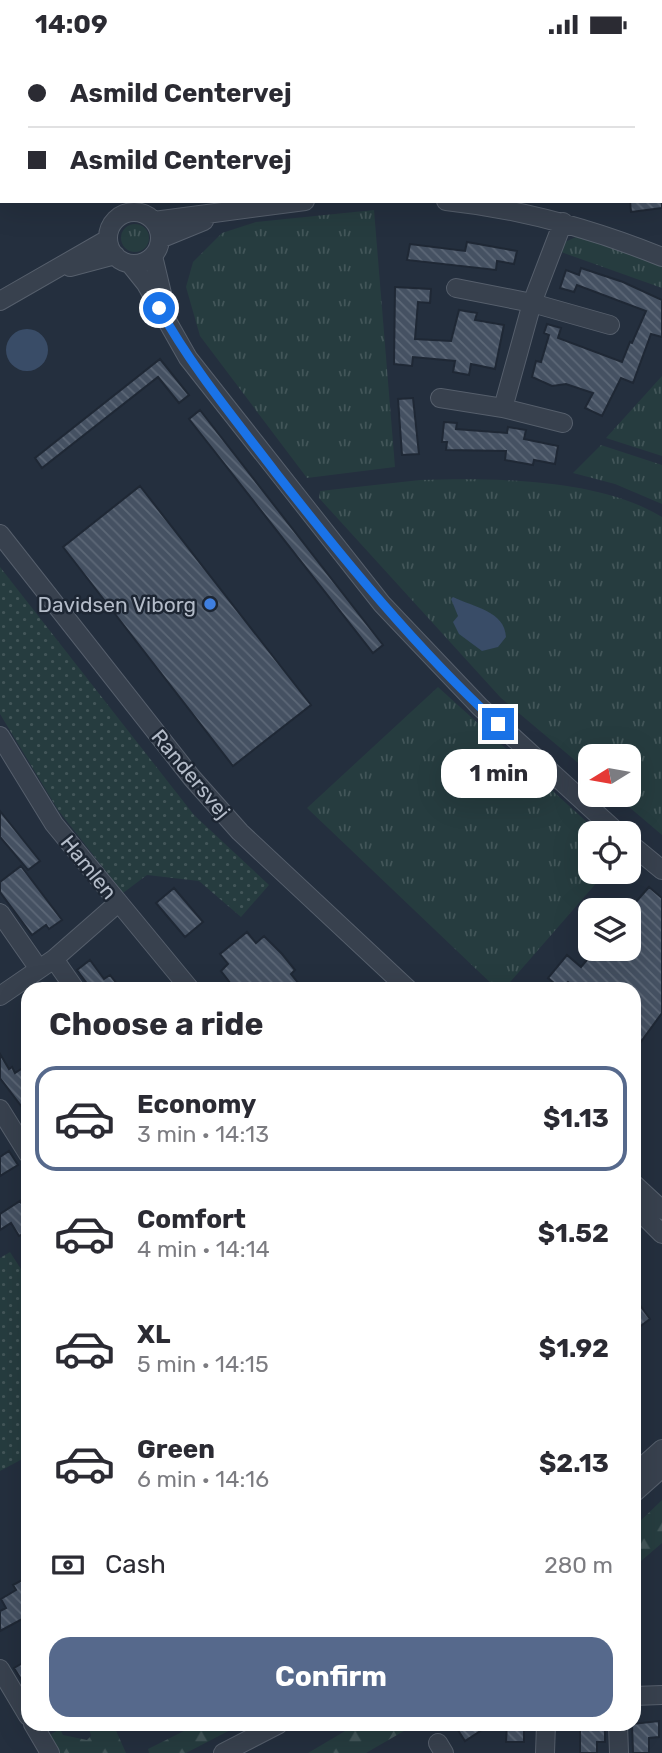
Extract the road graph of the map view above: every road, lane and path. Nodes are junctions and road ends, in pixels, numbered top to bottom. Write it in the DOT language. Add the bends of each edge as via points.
graph roads {
  1 [pos="292,203"];
  2 [pos="485,203"];
  3 [pos="124,208"];
  4 [pos="217,215"];
  5 [pos="154,221"];
  6 [pos="563,222"];
  7 [pos="160,239"];
  8 [pos="117,253"];
  9 [pos="153,257"];
  10 [pos="662,257"];
  11 [pos="456,288"];
  12 [pos="0,301"];
  13 [pos="532,303"];
  14 [pos="610,325"];
  15 [pos="172,332"];
  16 [pos="440,398"];
  17 [pos="503,408"];
  18 [pos="563,423"];
  19 [pos="0,534"];
  20 [pos="0,736"];
  21 [pos="605,821"];
  22 [pos="641,853"];
  23 [pos="662,870"];
  24 [pos="118,903"];
  25 [pos="0,913"];
  26 [pos="46,964"];
  27 [pos="67,982"];
  28 [pos="184,982"];
  29 [pos="401,982"];
  30 [pos="0,996"];
  31 [pos="0,1109"];
  32 [pos="21,1143"];
  33 [pos="641,1190"];
  34 [pos="662,1210"];
  35 [pos="641,1213"];
  36 [pos="662,1234"];
  37 [pos="662,1449"];
  38 [pos="641,1468"];
  39 [pos="662,1468"];
  40 [pos="641,1487"];
  41 [pos="0,1669"];
  42 [pos="662,1695"];
  43 [pos="641,1696"];
  44 [pos="21,1704"];
  45 [pos="37,1731"];
  46 [pos="265,1731"];
  47 [pos="546,1731"];
  48 [pos="618,1731"];
  49 [pos="50,1753"];
  50 [pos="223,1753"];
  51 [pos="545,1753"];
  52 [pos="619,1753"];
  1 -- 4 [label="street"];
  2 -- 6 [label="street"];
  3 -- 5 [label="street"];
  3 -- 8 [label="street" via="111,226"];
  4 -- 5 [label="street"];
  4 -- 7 [label="street"];
  5 -- 7 [label="street"];
  6 -- 10 [label="street"];
  6 -- 13 [label="street"];
  7 -- 9 [label="street"];
  8 -- 9 [label="street" via="138,264"];
  8 -- 12 [label="street" via="71,258"];
  8 -- 15 [label="street" via="146,284"];
  9 -- 15 [label="street"];
  11 -- 13 [label="street"];
  13 -- 14 [label="street"];
  13 -- 17 [label="street"];
  15 -- 21 [label="street" via="212,390 382,604 480,707"];
  16 -- 17 [label="street"];
  17 -- 18 [label="street"];
  19 -- 29 [label="street, Randersvej" via="192,778 240,832"];
  20 -- 24 [label="street, Hamlen" via="54,824"];
  22 -- 23 [label="street"];
  24 -- 26 [label="street"];
  24 -- 28 [label="street, Hamlen"];
  25 -- 26 [label="street"];
  26 -- 27 [label="street"];
  26 -- 30 [label="street"];
  31 -- 32 [label="street"];
  33 -- 34 [label="street"];
  35 -- 36 [label="street"];
  37 -- 38 [label="street"];
  39 -- 40 [label="street"];
  41 -- 44 [label="street"];
  42 -- 43 [label="street"];
  45 -- 49 [label="street"];
  46 -- 50 [label="street"];
  47 -- 51 [label="street"];
  48 -- 52 [label="street"];
}
